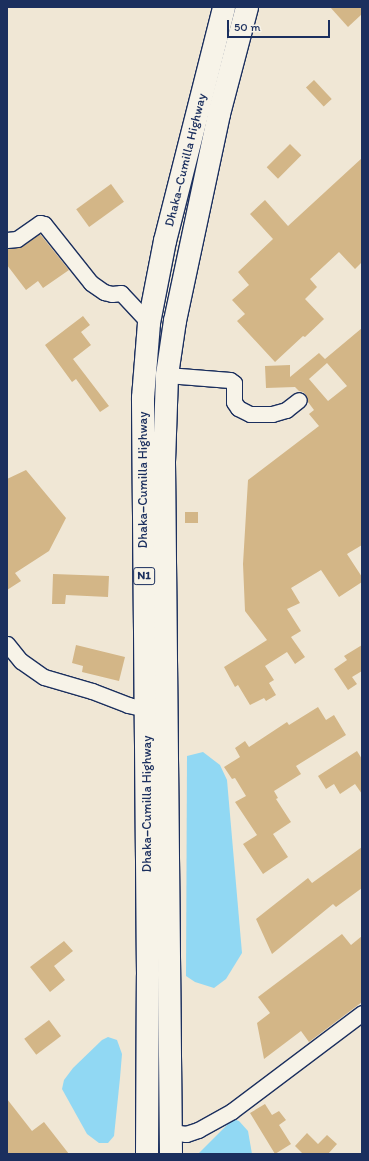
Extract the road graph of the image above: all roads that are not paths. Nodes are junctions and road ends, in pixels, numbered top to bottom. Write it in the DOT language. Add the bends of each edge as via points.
graph roads {
  1 [pos="224,7"];
  2 [pos="247,7"];
  3 [pos="7,240"];
  4 [pos="149,323"];
  5 [pos="167,375"];
  6 [pos="299,400"];
  7 [pos="7,644"];
  8 [pos="146,709"];
  9 [pos="362,1013"];
  10 [pos="172,1132"];
  11 [pos="147,1154"];
  12 [pos="171,1154"];
  1 -- 4 [label="highway, Dhaka–Cumilla Highway / N1" via="165,241"];
  2 -- 5 [label="highway, Dhaka–Cumilla Highway / N1" via="219,114 175,321"];
  3 -- 4 [label="street" via="17,239 40,223 44,224 91,283 104,292 122,293"];
  4 -- 8 [label="highway, Dhaka–Cumilla Highway / N1" via="143,398"];
  5 -- 6 [label="street" via="230,380 234,383 234,402 238,408 250,414 272,414 286,410"];
  5 -- 10 [label="highway, Dhaka–Cumilla Highway / N1" via="164,462 169,1094"];
  7 -- 8 [label="street" via="21,661 44,677"];
  8 -- 11 [label="highway, Dhaka–Cumilla Highway / N1"];
  9 -- 10 [label="street" via="232,1111 198,1130 186,1134"];
  10 -- 12 [label="highway, Dhaka–Cumilla Highway / N1"];
}
